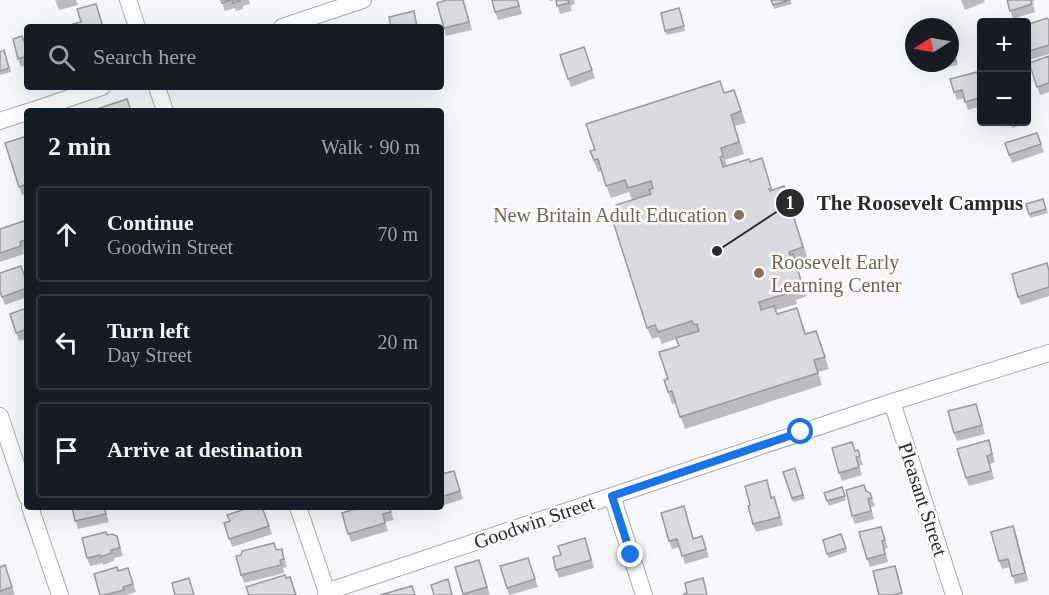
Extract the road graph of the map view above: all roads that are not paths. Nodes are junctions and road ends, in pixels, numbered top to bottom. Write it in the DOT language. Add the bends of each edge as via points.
graph roads {
  1 [pos="128,0"];
  2 [pos="363,0"];
  3 [pos="136,24"];
  4 [pos="291,24"];
  5 [pos="93,90"];
  6 [pos="158,90"];
  7 [pos="41,108"];
  8 [pos="164,108"];
  9 [pos="24,114"];
  10 [pos="0,122"];
  11 [pos="1049,353"];
  12 [pos="892,402"];
  13 [pos="0,416"];
  14 [pos="24,488"];
  15 [pos="612,496"];
  16 [pos="31,510"];
  17 [pos="299,510"];
  18 [pos="327,593"];
  19 [pos="60,595"];
  20 [pos="644,595"];
  21 [pos="954,595"];
  1 -- 3 [label="street"];
  2 -- 4 [label="street"];
  5 -- 7 [label="street"];
  6 -- 8 [label="street"];
  9 -- 10 [label="street"];
  11 -- 12 [label="street, Goodwin Street"];
  12 -- 15 [label="street, Goodwin Street"];
  12 -- 21 [label="street, Pleasant Street"];
  13 -- 14 [label="street"];
  15 -- 18 [label="street, Goodwin Street"];
  15 -- 20 [label="street"];
  16 -- 19 [label="street"];
  17 -- 18 [label="street"];
}
